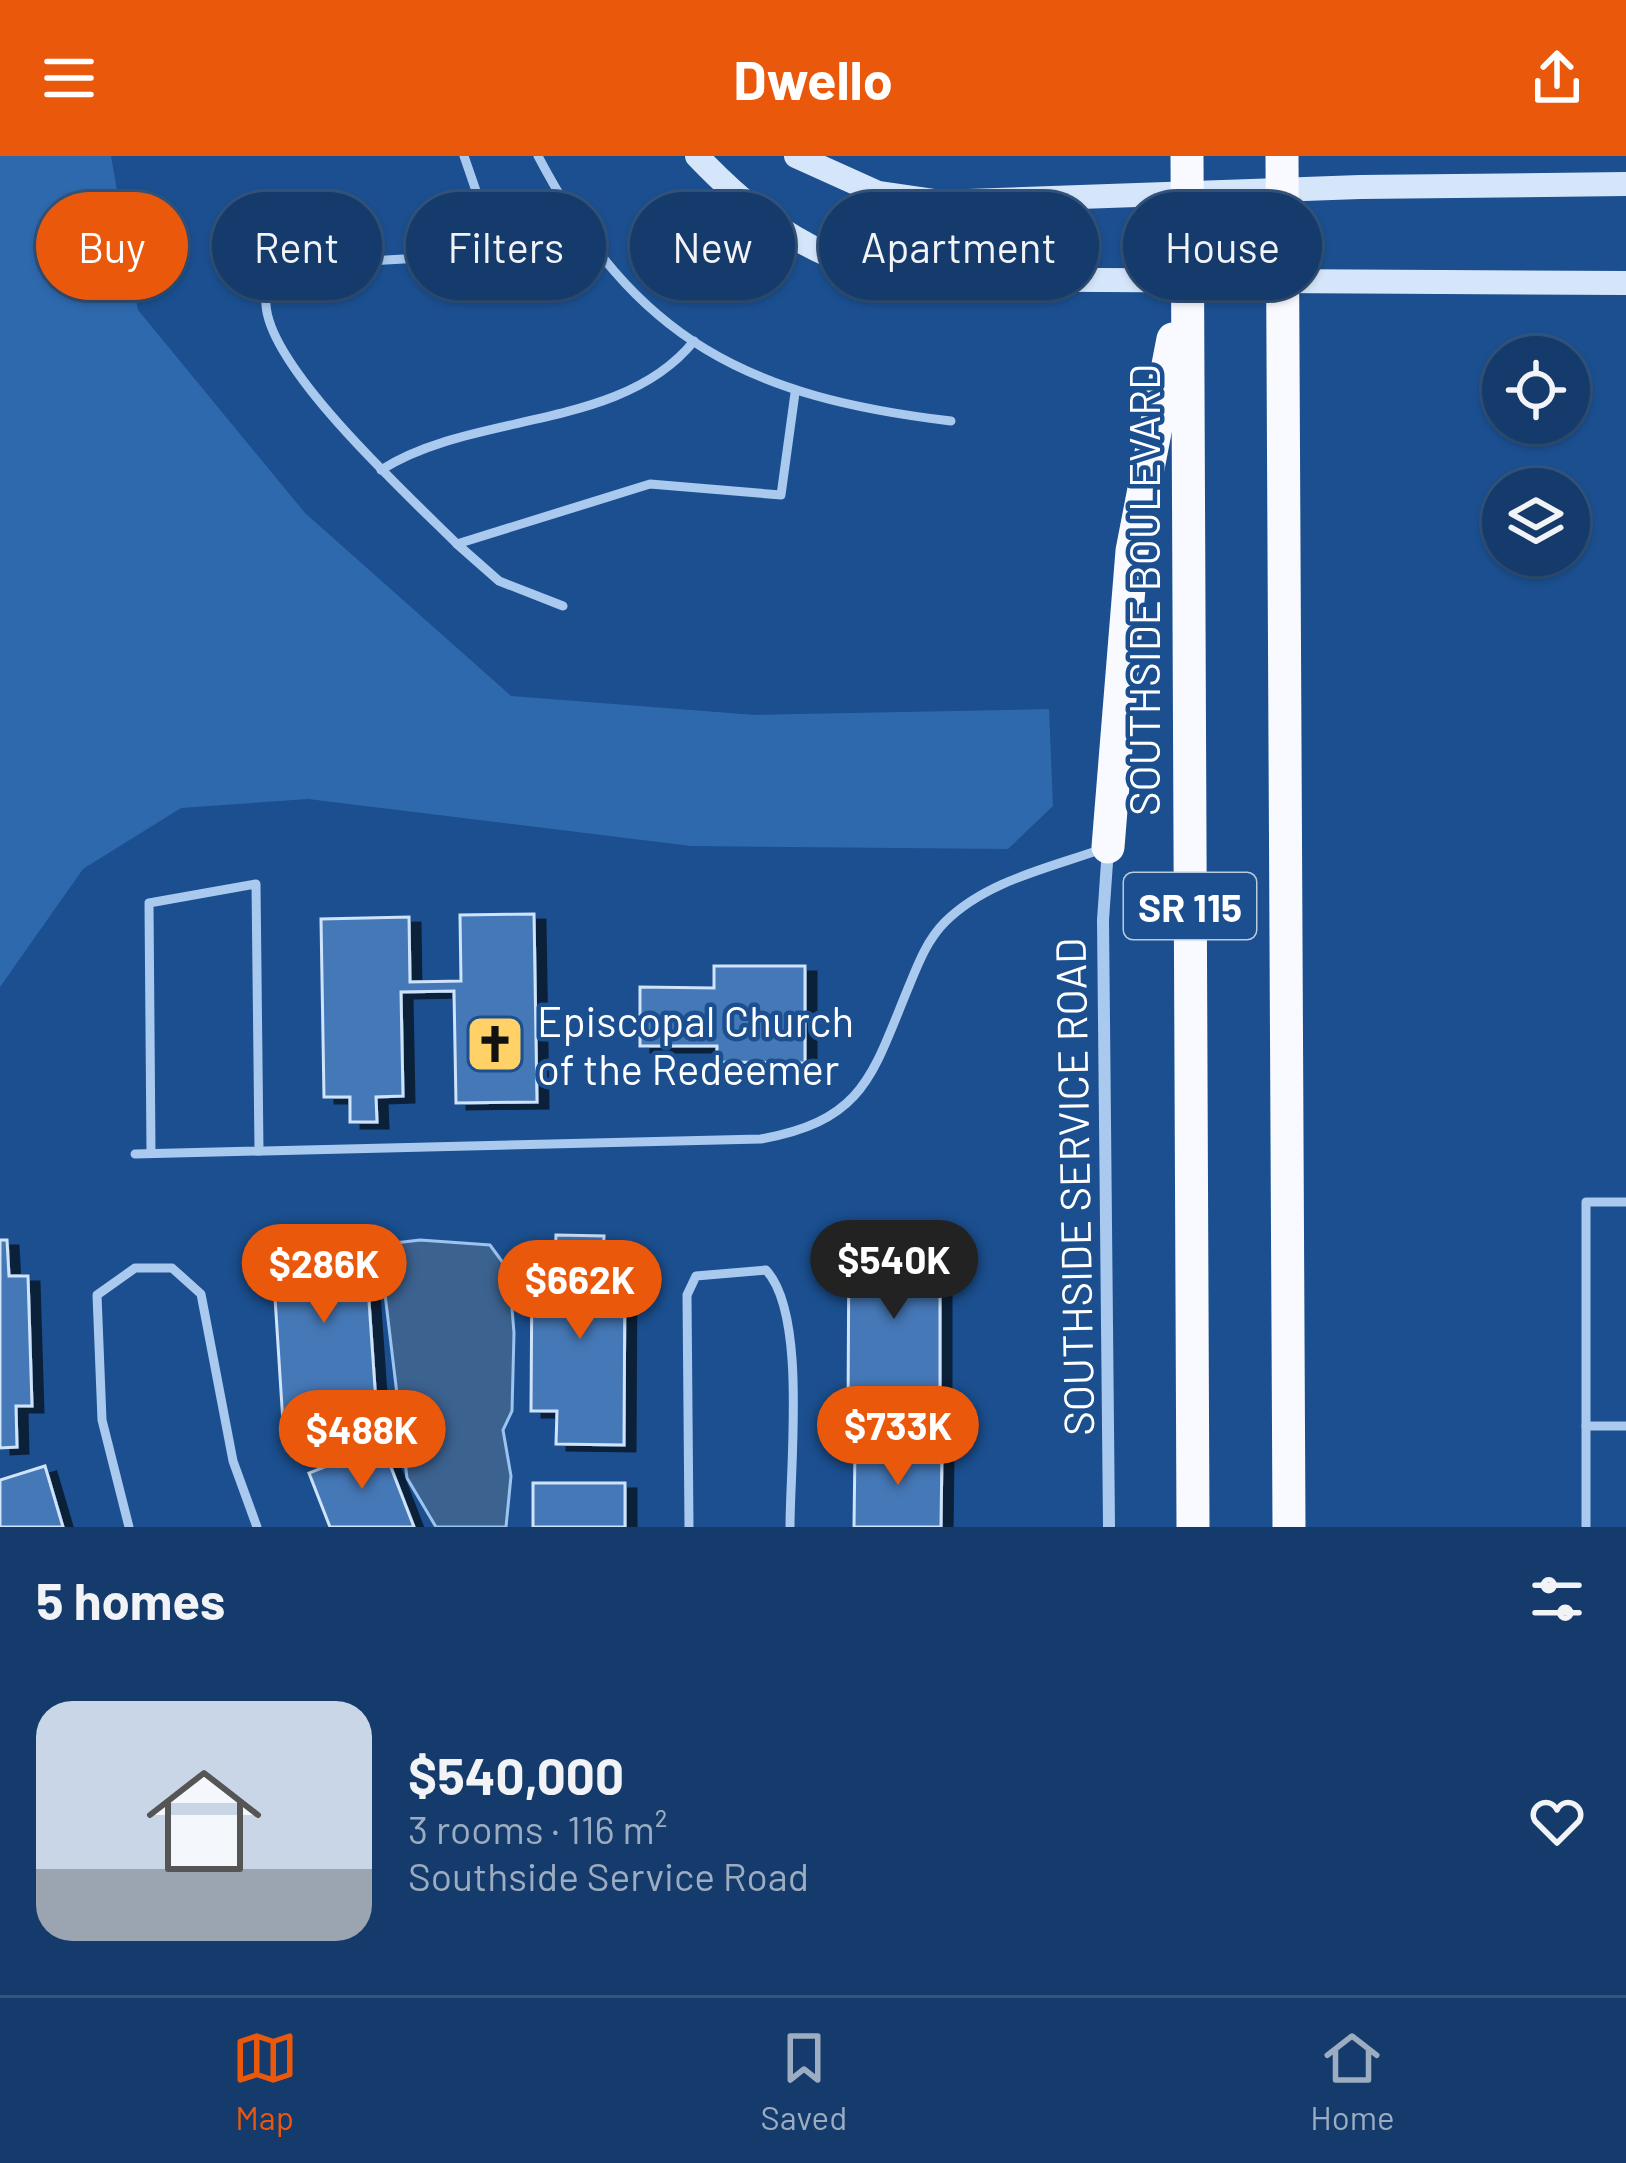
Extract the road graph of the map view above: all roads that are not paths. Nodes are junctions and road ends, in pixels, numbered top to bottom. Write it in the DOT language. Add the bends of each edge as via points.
graph roads {
  1 [pos="464,156"];
  2 [pos="538,156"];
  3 [pos="697,156"];
  4 [pos="796,156"];
  5 [pos="1187,156"];
  6 [pos="1282,173"];
  7 [pos="1626,184"];
  8 [pos="476,192"];
  9 [pos="557,192"];
  10 [pos="1187,192"];
  11 [pos="1196,192"];
  12 [pos="1123,197"];
  13 [pos="406,259"];
  14 [pos="606,260"];
  15 [pos="1626,283"];
  16 [pos="1123,284"];
  17 [pos="1322,284"];
  18 [pos="1183,300"];
  19 [pos="1186,300"];
  20 [pos="1283,300"];
  21 [pos="694,340"];
  22 [pos="795,392"];
  23 [pos="951,421"];
  24 [pos="381,470"];
  25 [pos="458,544"];
  26 [pos="563,606"];
  27 [pos="1108,847"];
  28 [pos="259,1151"];
  29 [pos="135,1154"];
  30 [pos="151,1154"];
  31 [pos="1626,1202"];
  32 [pos="1586,1426"];
  33 [pos="1626,1426"];
  34 [pos="129,1527"];
  35 [pos="257,1527"];
  36 [pos="689,1527"];
  37 [pos="790,1527"];
  38 [pos="1109,1527"];
  39 [pos="1193,1527"];
  40 [pos="1289,1527"];
  41 [pos="1586,1527"];
  1 -- 8 [label="lane"];
  2 -- 9 [label="lane"];
  3 -- 16 [label="main road" via="778,231 871,272 969,283"];
  4 -- 12 [label="main road" via="854,185 917,200"];
  5 -- 10 [label="highway, SOUTHSIDE BOULEVARD / SR 115"];
  6 -- 7 [label="main road"];
  6 -- 11 [label="main road"];
  13 -- 24 [label="lane" via="299,265 272,285 266,310 310,386"];
  14 -- 21 [label="lane"];
  15 -- 17 [label="main road"];
  18 -- 27 [label="highway" via="1132,551"];
  19 -- 39 [label="highway, SOUTHSIDE BOULEVARD / SR 115"];
  20 -- 40 [label="highway, SR 115"];
  21 -- 22 [label="lane" via="735,370"];
  21 -- 24 [label="lane" via="654,378 545,419 431,443"];
  22 -- 23 [label="lane"];
  22 -- 25 [label="lane" via="781,495 650,484"];
  24 -- 25 [label="lane"];
  25 -- 26 [label="lane" via="499,581"];
  27 -- 28 [label="lane" via="1006,883 943,924 922,953 872,1075 847,1105 809,1130 760,1139"];
  27 -- 38 [label="street, SOUTHSIDE SERVICE ROAD"];
  28 -- 30 [label="lane"];
  28 -- 30 [label="lane" via="256,884 149,903"];
  29 -- 30 [label="lane"];
  31 -- 32 [label="lane" via="1586,1202"];
  32 -- 33 [label="lane"];
  32 -- 41 [label="lane"];
  34 -- 35 [label="lane" via="102,1420 98,1295 135,1268 172,1268 201,1294 232,1461"];
  36 -- 37 [label="lane" via="686,1295 695,1276 720,1270 766,1270 782,1287"];
}
